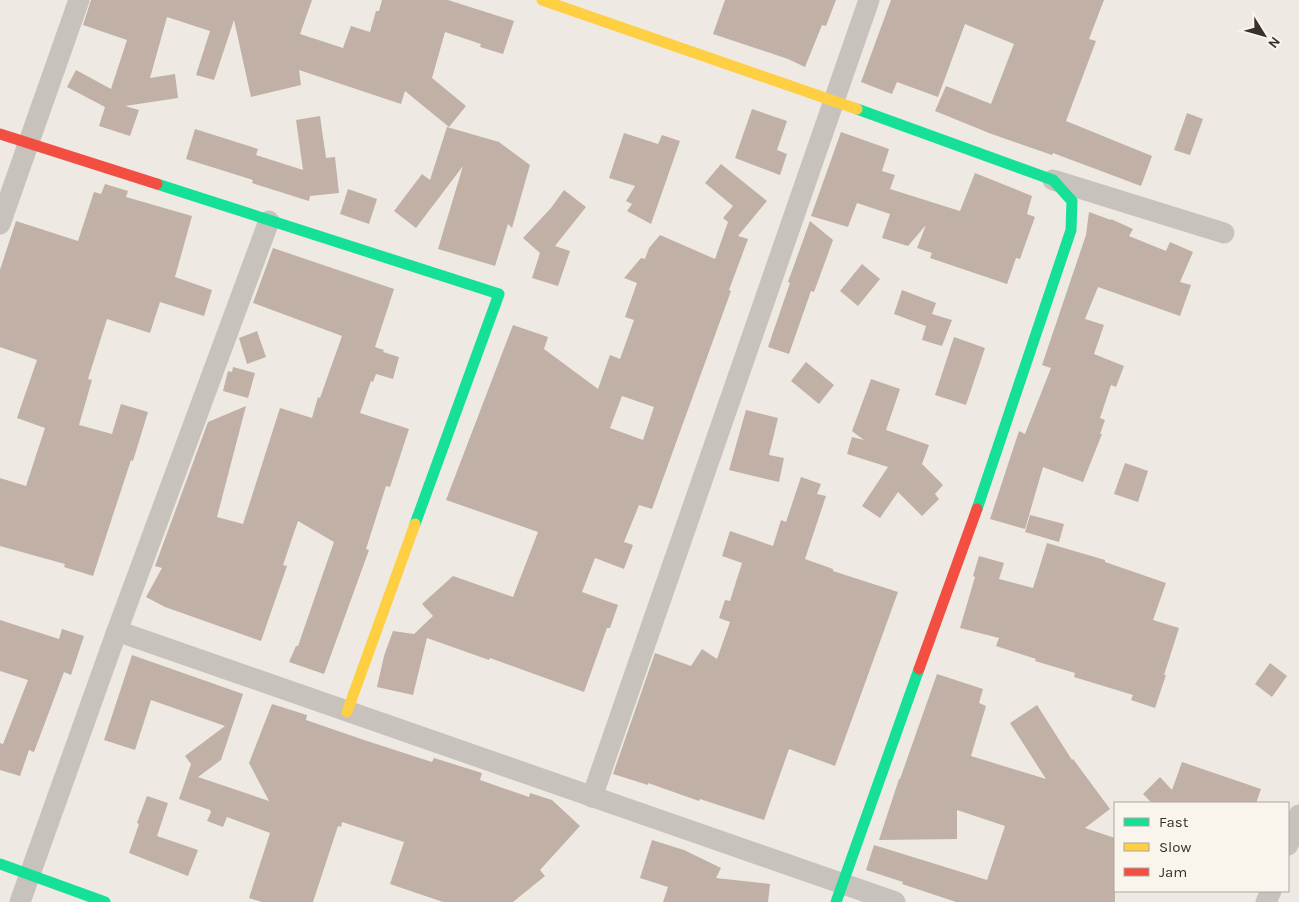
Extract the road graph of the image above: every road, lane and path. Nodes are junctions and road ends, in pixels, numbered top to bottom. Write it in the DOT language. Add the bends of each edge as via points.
graph roads {
  1 [pos="79,0"];
  2 [pos="542,0"];
  3 [pos="869,0"];
  4 [pos="834,100"];
  5 [pos="0,134"];
  6 [pos="29,143"];
  7 [pos="1053,180"];
  8 [pos="269,221"];
  9 [pos="0,224"];
  10 [pos="1224,233"];
  11 [pos="118,631"];
  12 [pos="347,712"];
  13 [pos="592,797"];
  14 [pos="1299,815"];
  15 [pos="1289,842"];
  16 [pos="0,864"];
  17 [pos="31,875"];
  18 [pos="839,893"];
  19 [pos="20,902"];
  20 [pos="105,902"];
  21 [pos="895,902"];
  1 -- 6 [label="street"];
  2 -- 4 [label="street"];
  3 -- 4 [label="street"];
  4 -- 7 [label="street"];
  4 -- 13 [label="street"];
  5 -- 6 [label="street"];
  6 -- 8 [label="street"];
  6 -- 9 [label="street"];
  7 -- 10 [label="street"];
  7 -- 18 [label="street" via="1072,201 1071,230 980,500"];
  8 -- 11 [label="street"];
  8 -- 12 [label="street" via="499,294"];
  11 -- 12 [label="street"];
  11 -- 17 [label="street"];
  12 -- 13 [label="street"];
  13 -- 18 [label="street"];
  14 -- 15 [label="street"];
  16 -- 17 [label="street"];
  17 -- 19 [label="street"];
  17 -- 20 [label="street"];
  18 -- 21 [label="street"];
}
